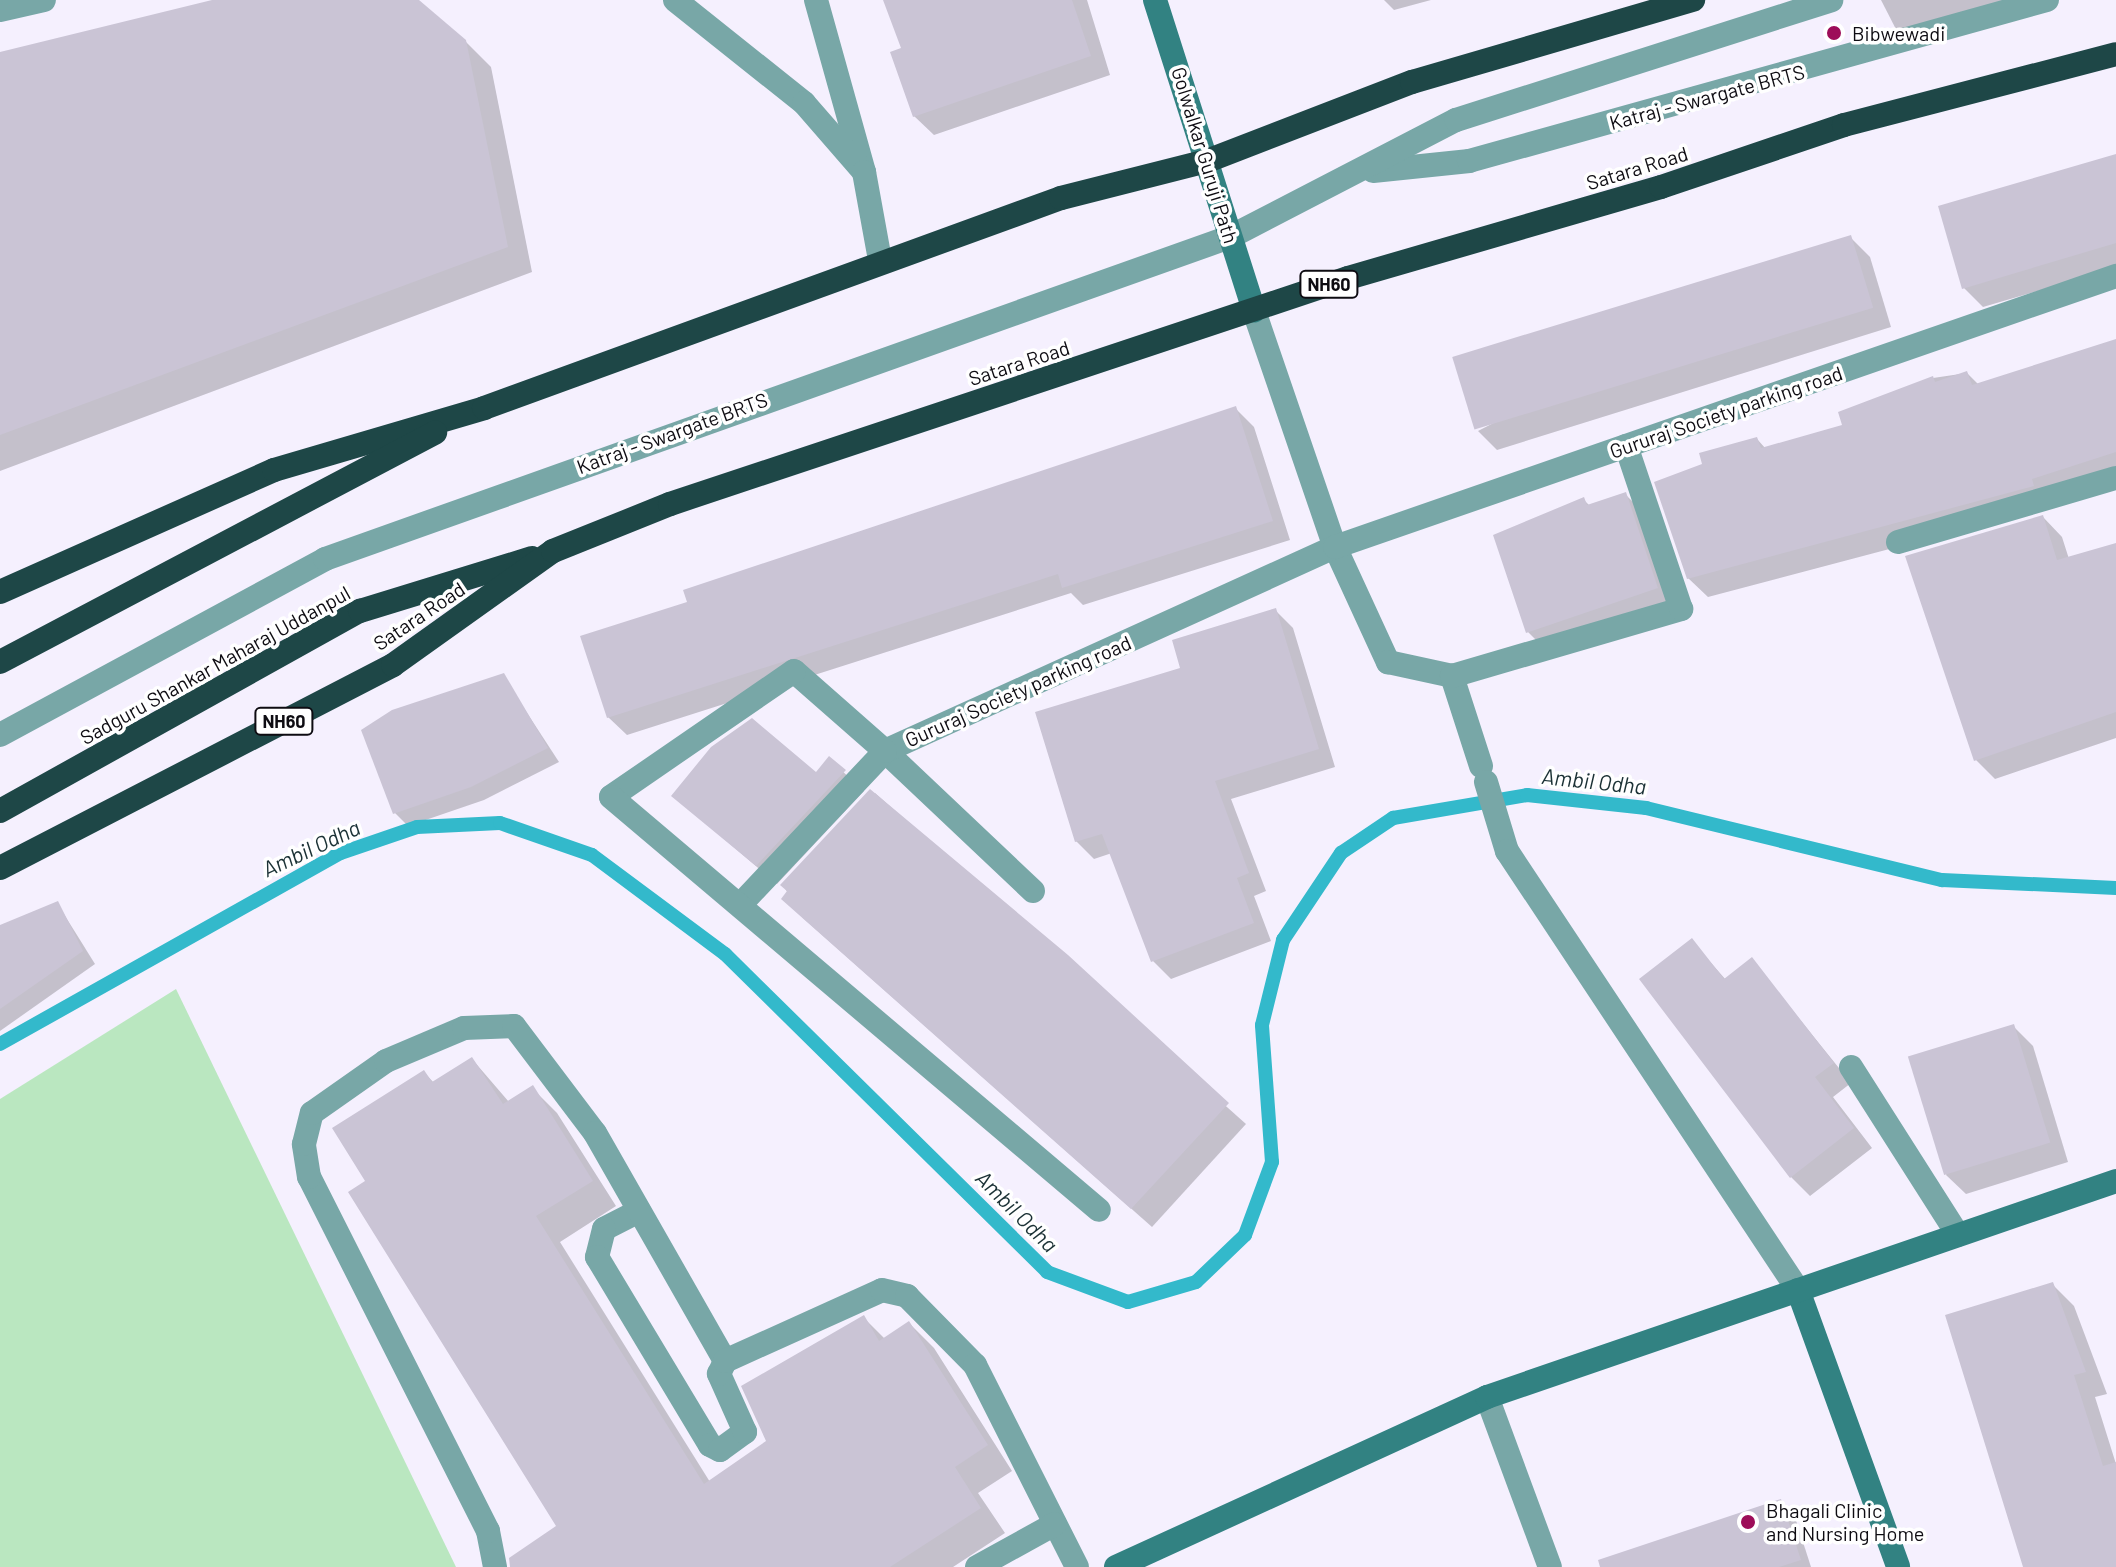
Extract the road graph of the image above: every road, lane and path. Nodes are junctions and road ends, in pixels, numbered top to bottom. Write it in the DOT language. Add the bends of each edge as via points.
graph roads {
  1 [pos="44,0"];
  2 [pos="675,0"];
  3 [pos="816,0"];
  4 [pos="1155,0"];
  5 [pos="1693,0"];
  6 [pos="1831,0"];
  7 [pos="2047,0"];
  8 [pos="0,10"];
  9 [pos="2116,54"];
  10 [pos="1207,161"];
  11 [pos="864,172"];
  12 [pos="1362,173"];
  13 [pos="1230,237"];
  14 [pos="880,260"];
  15 [pos="2116,276"];
  16 [pos="1254,311"];
  17 [pos="484,408"];
  18 [pos="1626,446"];
  19 [pos="2116,478"];
  20 [pos="1898,542"];
  21 [pos="1335,547"];
  22 [pos="553,551"];
  23 [pos="0,592"];
  24 [pos="0,662"];
  25 [pos="1452,676"];
  26 [pos="0,735"];
  27 [pos="885,751"];
  28 [pos="0,811"];
  29 [pos="0,868"];
  30 [pos="1033,891"];
  31 [pos="741,904"];
  32 [pos="1851,1067"];
  33 [pos="2116,1181"];
  34 [pos="1099,1210"];
  35 [pos="639,1211"];
  36 [pos="1958,1235"];
  37 [pos="1798,1290"];
  38 [pos="725,1361"];
  39 [pos="1487,1397"];
  40 [pos="1055,1524"];
  41 [pos="495,1567"];
  42 [pos="977,1567"];
  43 [pos="1077,1567"];
  44 [pos="1116,1567"];
  45 [pos="1550,1567"];
  46 [pos="1898,1567"];
  1 -- 8 [label="street"];
  2 -- 11 [label="street" via="804,103"];
  3 -- 11 [label="street"];
  4 -- 10 [label="street, Golwalkar Guruji Path"];
  5 -- 10 [label="highway" via="1412,82"];
  6 -- 12 [label="street, Katraj - Swargate BRTS" via="1456,120"];
  7 -- 12 [label="street, Katraj - Swargate BRTS" via="1469,161"];
  9 -- 16 [label="highway, Satara Road / NH60" via="1844,125"];
  10 -- 13 [label="street, Golwalkar Guruji Path"];
  10 -- 14 [label="highway" via="1061,198"];
  11 -- 14 [label="street"];
  12 -- 13 [label="street, Katraj - Swargate BRTS"];
  13 -- 16 [label="street, Golwalkar Guruji Path"];
  13 -- 26 [label="street, Katraj - Swargate BRTS" via="325,559"];
  14 -- 17 [label="highway"];
  15 -- 18 [label="street, Gururaj Society parking road"];
  16 -- 21 [label="street"];
  16 -- 22 [label="highway, Satara Road / NH60" via="670,504"];
  17 -- 23 [label="highway" via="274,470"];
  17 -- 24 [label="highway"];
  18 -- 21 [label="street, Gururaj Society parking road"];
  18 -- 25 [label="street" via="1681,609"];
  19 -- 20 [label="street"];
  21 -- 25 [label="street" via="1388,662"];
  21 -- 27 [label="street, Gururaj Society parking road"];
  22 -- 28 [label="highway, Sadguru Shankar Maharaj Uddanpul" via="360,611"];
  22 -- 29 [label="highway, Satara Road / NH60" via="393,665"];
  25 -- 37 [label="street" via="1507,851"];
  27 -- 30 [label="street, Gururaj Society parking road"];
  27 -- 31 [label="street"];
  27 -- 31 [label="street" via="794,671 611,797"];
  31 -- 34 [label="street"];
  32 -- 36 [label="street"];
  33 -- 36 [label="street"];
  35 -- 38 [label="street"];
  35 -- 38 [label="street" via="604,1229 597,1257 710,1445 720,1450 745,1432 719,1374"];
  35 -- 41 [label="street" via="586,1121 514,1026 464,1028 399,1056 312,1113 304,1144 309,1177 457,1462 488,1531"];
  36 -- 37 [label="street"];
  37 -- 39 [label="street"];
  37 -- 46 [label="street"];
  38 -- 40 [label="street" via="882,1290 907,1296 975,1365"];
  39 -- 44 [label="street"];
  39 -- 45 [label="street"];
  40 -- 42 [label="street"];
  40 -- 43 [label="street"];
}
